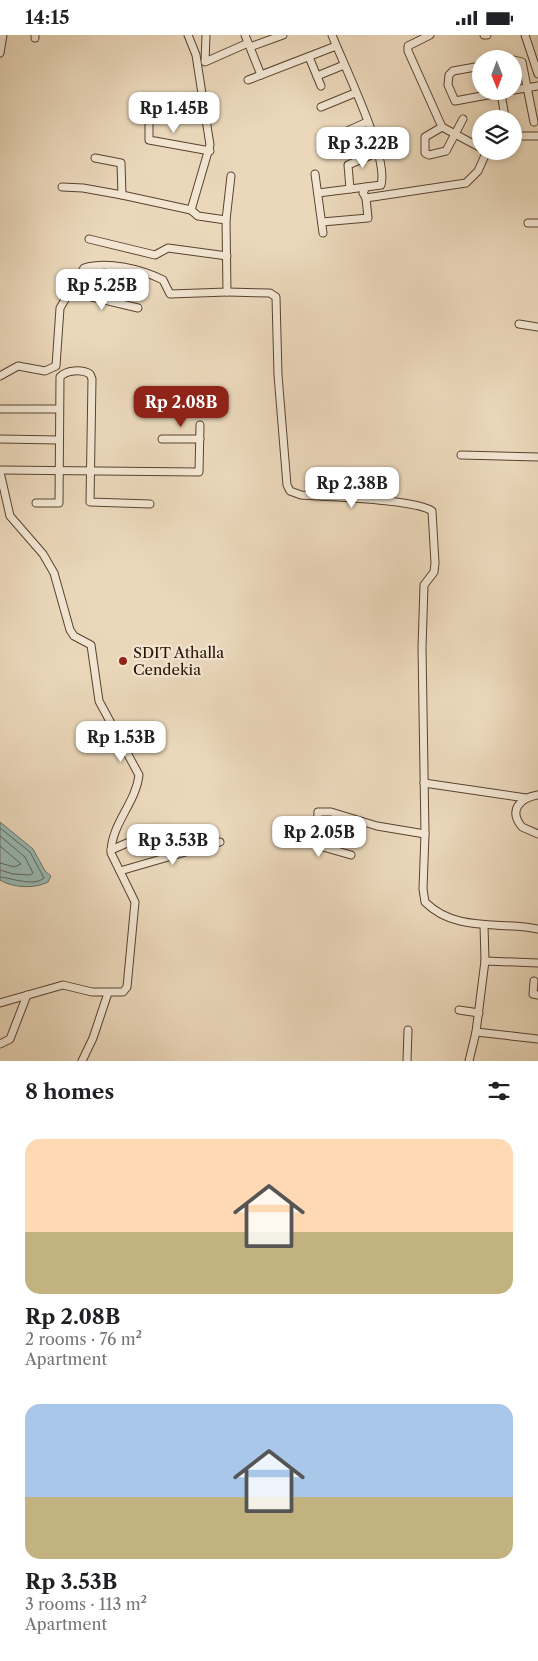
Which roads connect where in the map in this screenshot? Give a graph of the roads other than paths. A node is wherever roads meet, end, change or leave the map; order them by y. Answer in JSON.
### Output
{"nodes":[{"id":1,"x":2,"y":35,"type":"edge"},
{"id":2,"x":188,"y":35,"type":"edge"},
{"id":3,"x":206,"y":35,"type":"edge"},
{"id":4,"x":245,"y":35,"type":"edge"},
{"id":5,"x":283,"y":35,"type":"edge"},
{"id":6,"x":332,"y":35,"type":"edge"},
{"id":7,"x":430,"y":35,"type":"edge"},
{"id":8,"x":525,"y":35,"type":"edge"},
{"id":9,"x":249,"y":45,"type":"junction"},
{"id":10,"x":336,"y":46,"type":"junction"},
{"id":11,"x":0,"y":53,"type":"edge"},
{"id":12,"x":309,"y":57,"type":"junction"},
{"id":13,"x":522,"y":62,"type":"edge"},
{"id":14,"x":344,"y":65,"type":"junction"},
{"id":15,"x":472,"y":68,"type":"edge"},
{"id":16,"x":538,"y":74,"type":"edge"},
{"id":17,"x":261,"y":75,"type":"junction"},
{"id":18,"x":317,"y":76,"type":"junction"},
{"id":19,"x":248,"y":80,"type":"dead end"},
{"id":20,"x":321,"y":86,"type":"dead end"},
{"id":21,"x":538,"y":86,"type":"edge"},
{"id":22,"x":527,"y":88,"type":"junction"},
{"id":23,"x":522,"y":89,"type":"edge"},
{"id":24,"x":355,"y":93,"type":"junction"},
{"id":25,"x":472,"y":98,"type":"edge"},
{"id":26,"x":321,"y":107,"type":"dead end"},
{"id":27,"x":149,"y":108,"type":"dead end"},
{"id":28,"x":463,"y":119,"type":"dead end"},
{"id":29,"x":367,"y":122,"type":"junction"},
{"id":30,"x":534,"y":122,"type":"dead end"},
{"id":31,"x":442,"y":127,"type":"junction"},
{"id":32,"x":456,"y":135,"type":"junction"},
{"id":33,"x":522,"y":136,"type":"edge"},
{"id":34,"x":538,"y":136,"type":"edge"},
{"id":35,"x":334,"y":137,"type":"dead end"},
{"id":36,"x":472,"y":143,"type":"edge"},
{"id":37,"x":210,"y":151,"type":"junction"},
{"id":38,"x":378,"y":151,"type":"junction"},
{"id":39,"x":95,"y":158,"type":"dead end"},
{"id":40,"x":483,"y":160,"type":"edge"},
{"id":41,"x":315,"y":174,"type":"dead end"},
{"id":42,"x":231,"y":176,"type":"dead end"},
{"id":43,"x":62,"y":187,"type":"dead end"},
{"id":44,"x":366,"y":187,"type":"junction"},
{"id":45,"x":350,"y":189,"type":"junction"},
{"id":46,"x":318,"y":193,"type":"junction"},
{"id":47,"x":122,"y":195,"type":"junction"},
{"id":48,"x":366,"y":198,"type":"junction"},
{"id":49,"x":192,"y":210,"type":"junction"},
{"id":50,"x":226,"y":220,"type":"junction"},
{"id":51,"x":322,"y":222,"type":"junction"},
{"id":52,"x":528,"y":223,"type":"dead end"},
{"id":53,"x":538,"y":223,"type":"edge"},
{"id":54,"x":323,"y":233,"type":"dead end"},
{"id":55,"x":88,"y":239,"type":"dead end"},
{"id":56,"x":227,"y":256,"type":"junction"},
{"id":57,"x":71,"y":292,"type":"junction"},
{"id":58,"x":227,"y":292,"type":"junction"},
{"id":59,"x":138,"y":308,"type":"dead end"},
{"id":60,"x":519,"y":325,"type":"dead end"},
{"id":61,"x":538,"y":327,"type":"edge"},
{"id":62,"x":0,"y":376,"type":"edge"},
{"id":63,"x":0,"y":409,"type":"edge"},
{"id":64,"x":59,"y":409,"type":"junction"},
{"id":65,"x":200,"y":425,"type":"dead end"},
{"id":66,"x":0,"y":439,"type":"edge"},
{"id":67,"x":162,"y":439,"type":"dead end"},
{"id":68,"x":200,"y":439,"type":"junction"},
{"id":69,"x":59,"y":440,"type":"junction"},
{"id":70,"x":461,"y":455,"type":"dead end"},
{"id":71,"x":538,"y":457,"type":"edge"},
{"id":72,"x":0,"y":471,"type":"edge"},
{"id":73,"x":59,"y":471,"type":"junction"},
{"id":74,"x":90,"y":471,"type":"junction"},
{"id":75,"x":36,"y":503,"type":"dead end"},
{"id":76,"x":150,"y":504,"type":"dead end"},
{"id":77,"x":424,"y":783,"type":"junction"},
{"id":78,"x":538,"y":795,"type":"edge"},
{"id":79,"x":526,"y":798,"type":"junction"},
{"id":80,"x":157,"y":830,"type":"dead end"},
{"id":81,"x":425,"y":834,"type":"junction"},
{"id":82,"x":538,"y":834,"type":"edge"},
{"id":83,"x":220,"y":842,"type":"dead end"},
{"id":84,"x":111,"y":850,"type":"junction"},
{"id":85,"x":351,"y":855,"type":"dead end"},
{"id":86,"x":120,"y":871,"type":"junction"},
{"id":87,"x":484,"y":925,"type":"junction"},
{"id":88,"x":538,"y":929,"type":"edge"},
{"id":89,"x":485,"y":961,"type":"junction"},
{"id":90,"x":538,"y":963,"type":"edge"},
{"id":91,"x":534,"y":981,"type":"dead end"},
{"id":92,"x":108,"y":993,"type":"junction"},
{"id":93,"x":26,"y":995,"type":"junction"},
{"id":94,"x":538,"y":995,"type":"edge"},
{"id":95,"x":0,"y":1003,"type":"edge"},
{"id":96,"x":458,"y":1010,"type":"dead end"},
{"id":97,"x":479,"y":1013,"type":"junction"},
{"id":98,"x":408,"y":1029,"type":"dead end"},
{"id":99,"x":476,"y":1032,"type":"junction"},
{"id":100,"x":538,"y":1039,"type":"edge"},
{"id":101,"x":0,"y":1044,"type":"edge"},
{"id":102,"x":82,"y":1061,"type":"edge"},
{"id":103,"x":407,"y":1061,"type":"edge"},
{"id":104,"x":469,"y":1061,"type":"edge"}],
"edges":[{"from":1,"to":11,"type":"street"},
{"from":2,"to":37,"type":"street"},
{"from":3,"to":9,"type":"street"},
{"from":4,"to":9,"type":"street"},
{"from":5,"to":9,"type":"street"},
{"from":6,"to":10,"type":"street"},
{"from":7,"to":31,"type":"street"},
{"from":8,"to":16,"type":"street"},
{"from":9,"to":17,"type":"street"},
{"from":10,"to":12,"type":"street"},
{"from":10,"to":14,"type":"street"},
{"from":12,"to":17,"type":"street"},
{"from":12,"to":18,"type":"street"},
{"from":13,"to":22,"type":"street"},
{"from":14,"to":18,"type":"street"},
{"from":14,"to":24,"type":"street"},
{"from":15,"to":25,"type":"street"},
{"from":17,"to":19,"type":"street"},
{"from":18,"to":20,"type":"street"},
{"from":21,"to":22,"type":"street"},
{"from":22,"to":23,"type":"street"},
{"from":22,"to":30,"type":"street"},
{"from":24,"to":26,"type":"street"},
{"from":24,"to":29,"type":"street"},
{"from":27,"to":37,"type":"street"},
{"from":28,"to":32,"type":"street"},
{"from":29,"to":35,"type":"street"},
{"from":29,"to":38,"type":"street"},
{"from":31,"to":32,"type":"street"},
{"from":31,"to":32,"type":"street"},
{"from":32,"to":36,"type":"street"},
{"from":33,"to":34,"type":"street"},
{"from":37,"to":49,"type":"street"},
{"from":38,"to":44,"type":"street"},
{"from":38,"to":45,"type":"street"},
{"from":39,"to":47,"type":"street"},
{"from":40,"to":48,"type":"street"},
{"from":41,"to":46,"type":"street"},
{"from":42,"to":50,"type":"street"},
{"from":43,"to":47,"type":"street"},
{"from":44,"to":45,"type":"street"},
{"from":44,"to":48,"type":"street"},
{"from":45,"to":46,"type":"street"},
{"from":46,"to":51,"type":"street"},
{"from":47,"to":49,"type":"street"},
{"from":48,"to":51,"type":"street"},
{"from":49,"to":50,"type":"street"},
{"from":50,"to":56,"type":"street"},
{"from":51,"to":54,"type":"street"},
{"from":52,"to":53,"type":"street"},
{"from":55,"to":56,"type":"street"},
{"from":56,"to":58,"type":"street"},
{"from":57,"to":58,"type":"street"},
{"from":57,"to":59,"type":"street"},
{"from":57,"to":62,"type":"street"},
{"from":58,"to":77,"type":"street"},
{"from":60,"to":61,"type":"street"},
{"from":63,"to":64,"type":"street"},
{"from":64,"to":69,"type":"street"},
{"from":64,"to":74,"type":"street"},
{"from":65,"to":68,"type":"street"},
{"from":66,"to":69,"type":"street"},
{"from":67,"to":68,"type":"street"},
{"from":68,"to":74,"type":"street"},
{"from":69,"to":73,"type":"street"},
{"from":70,"to":71,"type":"street"},
{"from":72,"to":73,"type":"street"},
{"from":72,"to":84,"type":"street"},
{"from":73,"to":74,"type":"street"},
{"from":73,"to":75,"type":"street"},
{"from":74,"to":76,"type":"street"},
{"from":77,"to":79,"type":"street"},
{"from":77,"to":81,"type":"street"},
{"from":78,"to":79,"type":"street"},
{"from":79,"to":82,"type":"street"},
{"from":80,"to":84,"type":"street"},
{"from":81,"to":85,"type":"street"},
{"from":81,"to":87,"type":"street"},
{"from":83,"to":86,"type":"street"},
{"from":84,"to":86,"type":"street"},
{"from":86,"to":92,"type":"street"},
{"from":87,"to":88,"type":"street"},
{"from":87,"to":89,"type":"street"},
{"from":89,"to":90,"type":"street"},
{"from":89,"to":97,"type":"street"},
{"from":91,"to":94,"type":"street"},
{"from":92,"to":93,"type":"street"},
{"from":92,"to":102,"type":"street"},
{"from":93,"to":95,"type":"street"},
{"from":93,"to":101,"type":"street"},
{"from":96,"to":97,"type":"street"},
{"from":97,"to":99,"type":"street"},
{"from":98,"to":103,"type":"street"},
{"from":99,"to":100,"type":"street"},
{"from":99,"to":104,"type":"street"}]}
